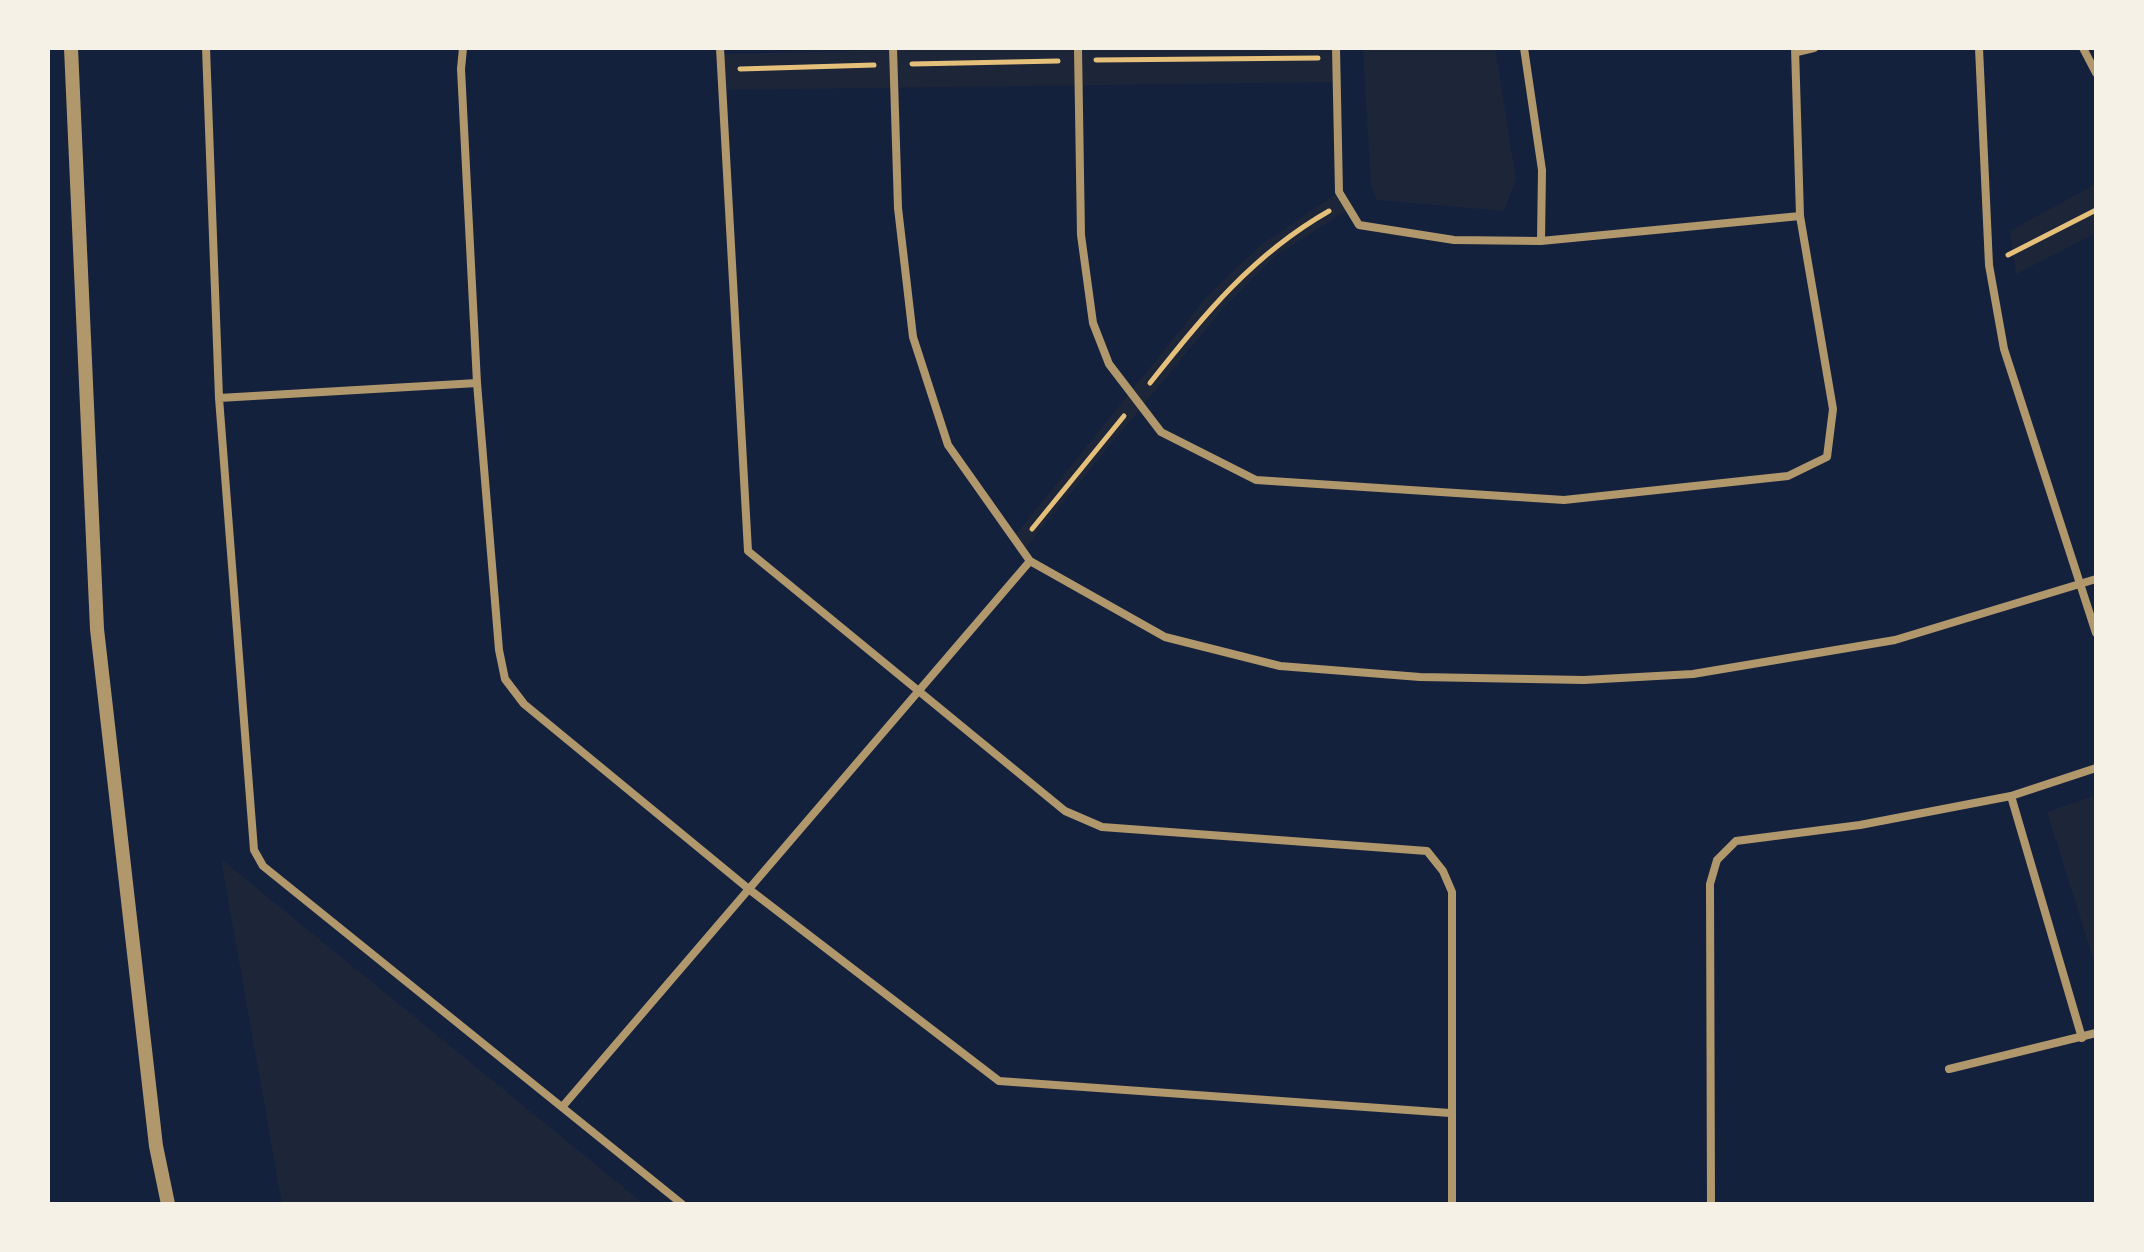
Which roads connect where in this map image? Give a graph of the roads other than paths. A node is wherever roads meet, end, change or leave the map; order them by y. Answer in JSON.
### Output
{"nodes":[{"id":1,"x":71,"y":48,"type":"edge"},
{"id":2,"x":206,"y":48,"type":"edge"},
{"id":3,"x":463,"y":48,"type":"edge"},
{"id":4,"x":720,"y":48,"type":"edge"},
{"id":5,"x":893,"y":48,"type":"edge"},
{"id":6,"x":1078,"y":48,"type":"edge"},
{"id":7,"x":1524,"y":48,"type":"edge"},
{"id":8,"x":1814,"y":48,"type":"edge"},
{"id":9,"x":1980,"y":48,"type":"edge"},
{"id":10,"x":2083,"y":48,"type":"edge"},
{"id":11,"x":1796,"y":50,"type":"edge"},
{"id":12,"x":1336,"y":53,"type":"edge"},
{"id":13,"x":2096,"y":73,"type":"edge"},
{"id":14,"x":1800,"y":216,"type":"junction"},
{"id":15,"x":1541,"y":241,"type":"junction"},
{"id":16,"x":477,"y":383,"type":"junction"},
{"id":17,"x":219,"y":398,"type":"junction"},
{"id":18,"x":1030,"y":561,"type":"junction"},
{"id":19,"x":2096,"y":579,"type":"edge"},
{"id":20,"x":2080,"y":585,"type":"junction"},
{"id":21,"x":2096,"y":633,"type":"edge"},
{"id":22,"x":922,"y":690,"type":"junction"},
{"id":23,"x":2096,"y":768,"type":"edge"},
{"id":24,"x":2011,"y":796,"type":"junction"},
{"id":25,"x":750,"y":890,"type":"junction"},
{"id":26,"x":2096,"y":1033,"type":"edge"},
{"id":27,"x":2082,"y":1038,"type":"junction"},
{"id":28,"x":1949,"y":1069,"type":"dead end"},
{"id":29,"x":563,"y":1106,"type":"junction"},
{"id":30,"x":1450,"y":1113,"type":"junction"},
{"id":31,"x":168,"y":1204,"type":"edge"},
{"id":32,"x":682,"y":1204,"type":"edge"},
{"id":33,"x":1452,"y":1204,"type":"edge"},
{"id":34,"x":1711,"y":1204,"type":"edge"}],
"edges":[{"from":1,"to":31,"type":"street"},
{"from":2,"to":17,"type":"street"},
{"from":3,"to":16,"type":"street"},
{"from":4,"to":22,"type":"street"},
{"from":5,"to":18,"type":"street"},
{"from":6,"to":14,"type":"street"},
{"from":7,"to":15,"type":"street"},
{"from":8,"to":11,"type":"street"},
{"from":9,"to":20,"type":"street"},
{"from":10,"to":13,"type":"street"},
{"from":11,"to":14,"type":"street"},
{"from":12,"to":15,"type":"street"},
{"from":14,"to":15,"type":"street"},
{"from":16,"to":17,"type":"street"},
{"from":16,"to":25,"type":"street"},
{"from":17,"to":29,"type":"street"},
{"from":18,"to":20,"type":"street"},
{"from":18,"to":22,"type":"street"},
{"from":19,"to":20,"type":"street"},
{"from":20,"to":21,"type":"street"},
{"from":22,"to":25,"type":"street"},
{"from":22,"to":30,"type":"street"},
{"from":23,"to":24,"type":"street"},
{"from":24,"to":27,"type":"street"},
{"from":24,"to":34,"type":"street"},
{"from":25,"to":29,"type":"street"},
{"from":25,"to":30,"type":"street"},
{"from":26,"to":27,"type":"street"},
{"from":27,"to":28,"type":"street"},
{"from":29,"to":32,"type":"street"},
{"from":30,"to":33,"type":"street"}]}
